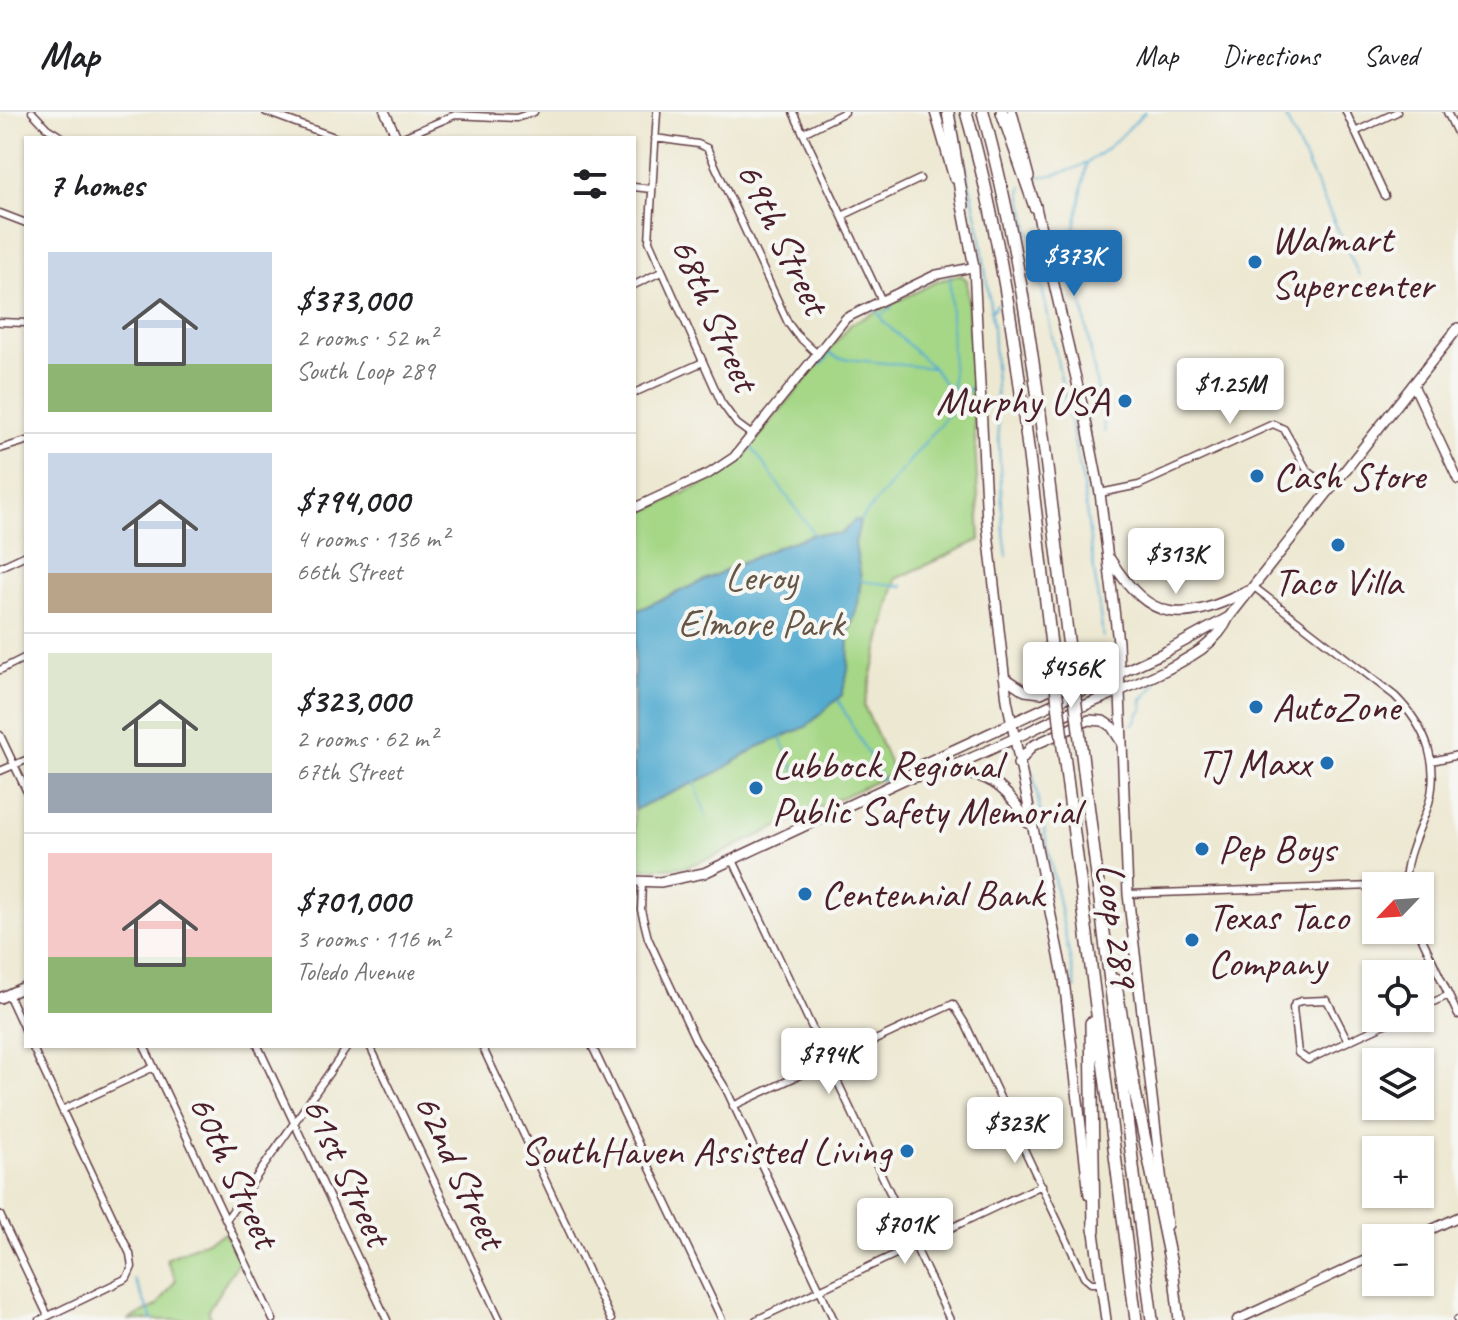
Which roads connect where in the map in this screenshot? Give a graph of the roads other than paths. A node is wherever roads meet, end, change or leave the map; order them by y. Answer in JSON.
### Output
{"nodes":[{"id":1,"x":32,"y":112,"type":"edge"},
{"id":2,"x":266,"y":112,"type":"edge"},
{"id":3,"x":385,"y":112,"type":"edge"},
{"id":4,"x":534,"y":112,"type":"edge"},
{"id":5,"x":657,"y":112,"type":"edge"},
{"id":6,"x":793,"y":112,"type":"edge"},
{"id":7,"x":845,"y":112,"type":"edge"},
{"id":8,"x":935,"y":112,"type":"edge"},
{"id":9,"x":948,"y":112,"type":"edge"},
{"id":10,"x":966,"y":112,"type":"edge"},
{"id":11,"x":983,"y":112,"type":"edge"},
{"id":12,"x":1002,"y":112,"type":"edge"},
{"id":13,"x":1012,"y":112,"type":"edge"},
{"id":14,"x":1346,"y":112,"type":"edge"},
{"id":15,"x":1397,"y":112,"type":"edge"},
{"id":16,"x":1447,"y":112,"type":"edge"},
{"id":17,"x":1355,"y":132,"type":"junction"},
{"id":18,"x":803,"y":133,"type":"junction"},
{"id":19,"x":1458,"y":135,"type":"edge"},
{"id":20,"x":60,"y":136,"type":"edge"},
{"id":21,"x":332,"y":136,"type":"edge"},
{"id":22,"x":398,"y":136,"type":"edge"},
{"id":23,"x":404,"y":136,"type":"edge"},
{"id":24,"x":655,"y":138,"type":"junction"},
{"id":25,"x":920,"y":179,"type":"dead end"},
{"id":26,"x":636,"y":187,"type":"edge"},
{"id":27,"x":651,"y":189,"type":"junction"},
{"id":28,"x":1385,"y":196,"type":"dead end"},
{"id":29,"x":963,"y":206,"type":"junction"},
{"id":30,"x":1035,"y":207,"type":"junction"},
{"id":31,"x":0,"y":213,"type":"edge"},
{"id":32,"x":842,"y":216,"type":"junction"},
{"id":33,"x":24,"y":222,"type":"edge"},
{"id":34,"x":974,"y":267,"type":"junction"},
{"id":35,"x":661,"y":272,"type":"junction"},
{"id":36,"x":636,"y":284,"type":"edge"},
{"id":37,"x":881,"y":299,"type":"junction"},
{"id":38,"x":0,"y":322,"type":"edge"},
{"id":39,"x":24,"y":323,"type":"edge"},
{"id":40,"x":1458,"y":328,"type":"edge"},
{"id":41,"x":816,"y":353,"type":"junction"},
{"id":42,"x":703,"y":362,"type":"junction"},
{"id":43,"x":1413,"y":384,"type":"junction"},
{"id":44,"x":636,"y":392,"type":"edge"},
{"id":45,"x":752,"y":435,"type":"junction"},
{"id":46,"x":24,"y":442,"type":"edge"},
{"id":47,"x":0,"y":449,"type":"edge"},
{"id":48,"x":1458,"y":480,"type":"edge"},
{"id":49,"x":1331,"y":489,"type":"junction"},
{"id":50,"x":1100,"y":493,"type":"junction"},
{"id":51,"x":636,"y":507,"type":"edge"},
{"id":52,"x":1107,"y":555,"type":"junction"},
{"id":53,"x":24,"y":556,"type":"edge"},
{"id":54,"x":0,"y":567,"type":"edge"},
{"id":55,"x":1254,"y":587,"type":"junction"},
{"id":56,"x":1229,"y":617,"type":"junction"},
{"id":57,"x":1118,"y":642,"type":"junction"},
{"id":58,"x":24,"y":658,"type":"edge"},
{"id":59,"x":0,"y":670,"type":"edge"},
{"id":60,"x":1119,"y":674,"type":"junction"},
{"id":61,"x":1004,"y":677,"type":"junction"},
{"id":62,"x":1120,"y":689,"type":"junction"},
{"id":63,"x":1011,"y":723,"type":"junction"},
{"id":64,"x":0,"y":735,"type":"edge"},
{"id":65,"x":1014,"y":738,"type":"junction"},
{"id":66,"x":1124,"y":746,"type":"junction"},
{"id":67,"x":1458,"y":755,"type":"edge"},
{"id":68,"x":24,"y":761,"type":"edge"},
{"id":69,"x":1432,"y":761,"type":"junction"},
{"id":70,"x":1018,"y":764,"type":"junction"},
{"id":71,"x":14,"y":765,"type":"junction"},
{"id":72,"x":0,"y":771,"type":"edge"},
{"id":73,"x":925,"y":776,"type":"junction"},
{"id":74,"x":905,"y":779,"type":"junction"},
{"id":75,"x":24,"y":786,"type":"edge"},
{"id":76,"x":1033,"y":831,"type":"junction"},
{"id":77,"x":733,"y":860,"type":"junction"},
{"id":78,"x":1406,"y":872,"type":"edge"},
{"id":79,"x":638,"y":881,"type":"edge"},
{"id":80,"x":1362,"y":886,"type":"edge"},
{"id":81,"x":1128,"y":894,"type":"junction"},
{"id":82,"x":1105,"y":943,"type":"junction"},
{"id":83,"x":1425,"y":944,"type":"edge"},
{"id":84,"x":1092,"y":978,"type":"junction"},
{"id":85,"x":24,"y":987,"type":"edge"},
{"id":86,"x":1449,"y":995,"type":"junction"},
{"id":87,"x":4,"y":996,"type":"edge"},
{"id":88,"x":1434,"y":1002,"type":"edge"},
{"id":89,"x":1458,"y":1015,"type":"edge"},
{"id":90,"x":24,"y":1030,"type":"edge"},
{"id":91,"x":1368,"y":1032,"type":"edge"},
{"id":92,"x":1348,"y":1041,"type":"junction"},
{"id":93,"x":33,"y":1048,"type":"edge"},
{"id":94,"x":145,"y":1048,"type":"edge"},
{"id":95,"x":259,"y":1048,"type":"edge"},
{"id":96,"x":347,"y":1048,"type":"edge"},
{"id":97,"x":371,"y":1048,"type":"edge"},
{"id":98,"x":483,"y":1048,"type":"edge"},
{"id":99,"x":593,"y":1048,"type":"edge"},
{"id":100,"x":828,"y":1060,"type":"junction"},
{"id":101,"x":154,"y":1067,"type":"junction"},
{"id":102,"x":733,"y":1106,"type":"junction"},
{"id":103,"x":62,"y":1110,"type":"junction"},
{"id":104,"x":294,"y":1124,"type":"junction"},
{"id":105,"x":1042,"y":1185,"type":"junction"},
{"id":106,"x":0,"y":1215,"type":"edge"},
{"id":107,"x":1458,"y":1217,"type":"edge"},
{"id":108,"x":226,"y":1220,"type":"junction"},
{"id":109,"x":1434,"y":1228,"type":"edge"},
{"id":110,"x":1094,"y":1230,"type":"junction"},
{"id":111,"x":915,"y":1245,"type":"junction"},
{"id":112,"x":1362,"y":1262,"type":"edge"},
{"id":113,"x":1173,"y":1274,"type":"junction"},
{"id":114,"x":1102,"y":1283,"type":"junction"},
{"id":115,"x":820,"y":1290,"type":"junction"},
{"id":116,"x":48,"y":1316,"type":"junction"},
{"id":117,"x":40,"y":1320,"type":"edge"},
{"id":118,"x":273,"y":1320,"type":"edge"},
{"id":119,"x":387,"y":1320,"type":"edge"},
{"id":120,"x":500,"y":1320,"type":"edge"},
{"id":121,"x":611,"y":1320,"type":"edge"},
{"id":122,"x":722,"y":1320,"type":"edge"},
{"id":123,"x":756,"y":1320,"type":"edge"},
{"id":124,"x":834,"y":1320,"type":"edge"},
{"id":125,"x":950,"y":1320,"type":"edge"},
{"id":126,"x":1106,"y":1320,"type":"edge"},
{"id":127,"x":1136,"y":1320,"type":"edge"},
{"id":128,"x":1152,"y":1320,"type":"edge"},
{"id":129,"x":1179,"y":1320,"type":"edge"},
{"id":130,"x":1237,"y":1320,"type":"edge"}],
"edges":[{"from":1,"to":20,"type":"street"},
{"from":2,"to":21,"type":"street"},
{"from":3,"to":22,"type":"street"},
{"from":4,"to":23,"type":"street"},
{"from":5,"to":24,"type":"street","name":"68th Street"},
{"from":6,"to":18,"type":"street"},
{"from":7,"to":18,"type":"street"},
{"from":8,"to":29,"type":"main road"},
{"from":9,"to":29,"type":"highway"},
{"from":10,"to":84,"type":"highway","name":"Loop 289","bridge":true},
{"from":11,"to":82,"type":"highway","name":"Loop 289","bridge":true},
{"from":12,"to":30,"type":"highway"},
{"from":13,"to":30,"type":"main road"},
{"from":14,"to":17,"type":"street"},
{"from":15,"to":17,"type":"street"},
{"from":16,"to":19,"type":"street"},
{"from":17,"to":28,"type":"street"},
{"from":18,"to":32,"type":"street"},
{"from":24,"to":27,"type":"street","name":"68th Street"},
{"from":24,"to":41,"type":"street","name":"69th Street"},
{"from":25,"to":32,"type":"street"},
{"from":26,"to":27,"type":"street"},
{"from":27,"to":35,"type":"street","name":"68th Street"},
{"from":29,"to":34,"type":"main road"},
{"from":30,"to":50,"type":"main road"},
{"from":31,"to":33,"type":"street"},
{"from":32,"to":37,"type":"street"},
{"from":34,"to":37,"type":"street"},
{"from":34,"to":61,"type":"main road"},
{"from":35,"to":36,"type":"street"},
{"from":35,"to":42,"type":"street","name":"68th Street"},
{"from":37,"to":41,"type":"street"},
{"from":38,"to":39,"type":"street"},
{"from":40,"to":43,"type":"main road"},
{"from":41,"to":45,"type":"street"},
{"from":42,"to":44,"type":"street"},
{"from":42,"to":45,"type":"street","name":"68th Street"},
{"from":43,"to":48,"type":"street"},
{"from":43,"to":49,"type":"main road"},
{"from":45,"to":51,"type":"street"},
{"from":46,"to":47,"type":"street"},
{"from":49,"to":50,"type":"street"},
{"from":49,"to":55,"type":"main road"},
{"from":50,"to":52,"type":"main road"},
{"from":52,"to":55,"type":"main road"},
{"from":52,"to":57,"type":"main road"},
{"from":53,"to":54,"type":"street"},
{"from":55,"to":56,"type":"main road"},
{"from":55,"to":69,"type":"street"},
{"from":56,"to":60,"type":"main road"},
{"from":56,"to":62,"type":"main road"},
{"from":57,"to":60,"type":"main road"},
{"from":57,"to":61,"type":"main road"},
{"from":58,"to":59,"type":"street"},
{"from":60,"to":62,"type":"main road"},
{"from":60,"to":63,"type":"main road"},
{"from":61,"to":63,"type":"main road"},
{"from":62,"to":65,"type":"main road"},
{"from":62,"to":66,"type":"main road"},
{"from":63,"to":65,"type":"main road"},
{"from":63,"to":74,"type":"main road"},
{"from":64,"to":71,"type":"street"},
{"from":65,"to":70,"type":"main road"},
{"from":65,"to":73,"type":"main road"},
{"from":66,"to":70,"type":"main road"},
{"from":66,"to":81,"type":"main road"},
{"from":67,"to":69,"type":"street"},
{"from":68,"to":71,"type":"street"},
{"from":69,"to":78,"type":"street"},
{"from":70,"to":76,"type":"main road"},
{"from":71,"to":72,"type":"street"},
{"from":71,"to":75,"type":"street"},
{"from":73,"to":74,"type":"main road"},
{"from":73,"to":76,"type":"main road"},
{"from":74,"to":77,"type":"main road"},
{"from":76,"to":110,"type":"main road"},
{"from":77,"to":79,"type":"main road"},
{"from":77,"to":100,"type":"street"},
{"from":79,"to":102,"type":"street"},
{"from":80,"to":81,"type":"street"},
{"from":81,"to":113,"type":"main road"},
{"from":82,"to":113,"type":"highway"},
{"from":82,"to":128,"type":"highway","name":"Loop 289"},
{"from":83,"to":86,"type":"street"},
{"from":84,"to":110,"type":"highway"},
{"from":84,"to":127,"type":"highway","name":"Loop 289"},
{"from":85,"to":87,"type":"main road"},
{"from":86,"to":88,"type":"street"},
{"from":86,"to":89,"type":"street"},
{"from":87,"to":90,"type":"street"},
{"from":91,"to":92,"type":"street"},
{"from":92,"to":92,"type":"street"},
{"from":93,"to":103,"type":"street"},
{"from":94,"to":101,"type":"street","name":"60th Street"},
{"from":95,"to":104,"type":"street","name":"61st Street"},
{"from":96,"to":104,"type":"street"},
{"from":97,"to":120,"type":"street","name":"62nd Street"},
{"from":98,"to":121,"type":"street"},
{"from":99,"to":122,"type":"street"},
{"from":100,"to":102,"type":"street"},
{"from":100,"to":105,"type":"street"},
{"from":100,"to":111,"type":"street"},
{"from":101,"to":103,"type":"street"},
{"from":101,"to":108,"type":"street","name":"60th Street"},
{"from":102,"to":115,"type":"street"},
{"from":103,"to":116,"type":"street"},
{"from":104,"to":108,"type":"street"},
{"from":104,"to":119,"type":"street","name":"61st Street"},
{"from":105,"to":111,"type":"street"},
{"from":105,"to":114,"type":"street"},
{"from":106,"to":116,"type":"street"},
{"from":107,"to":109,"type":"street"},
{"from":108,"to":118,"type":"street","name":"60th Street"},
{"from":110,"to":114,"type":"main road"},
{"from":111,"to":115,"type":"street"},
{"from":111,"to":125,"type":"street"},
{"from":112,"to":130,"type":"street"},
{"from":113,"to":129,"type":"main road"},
{"from":114,"to":126,"type":"main road"},
{"from":115,"to":123,"type":"street"},
{"from":115,"to":124,"type":"street"},
{"from":116,"to":117,"type":"street"}]}
